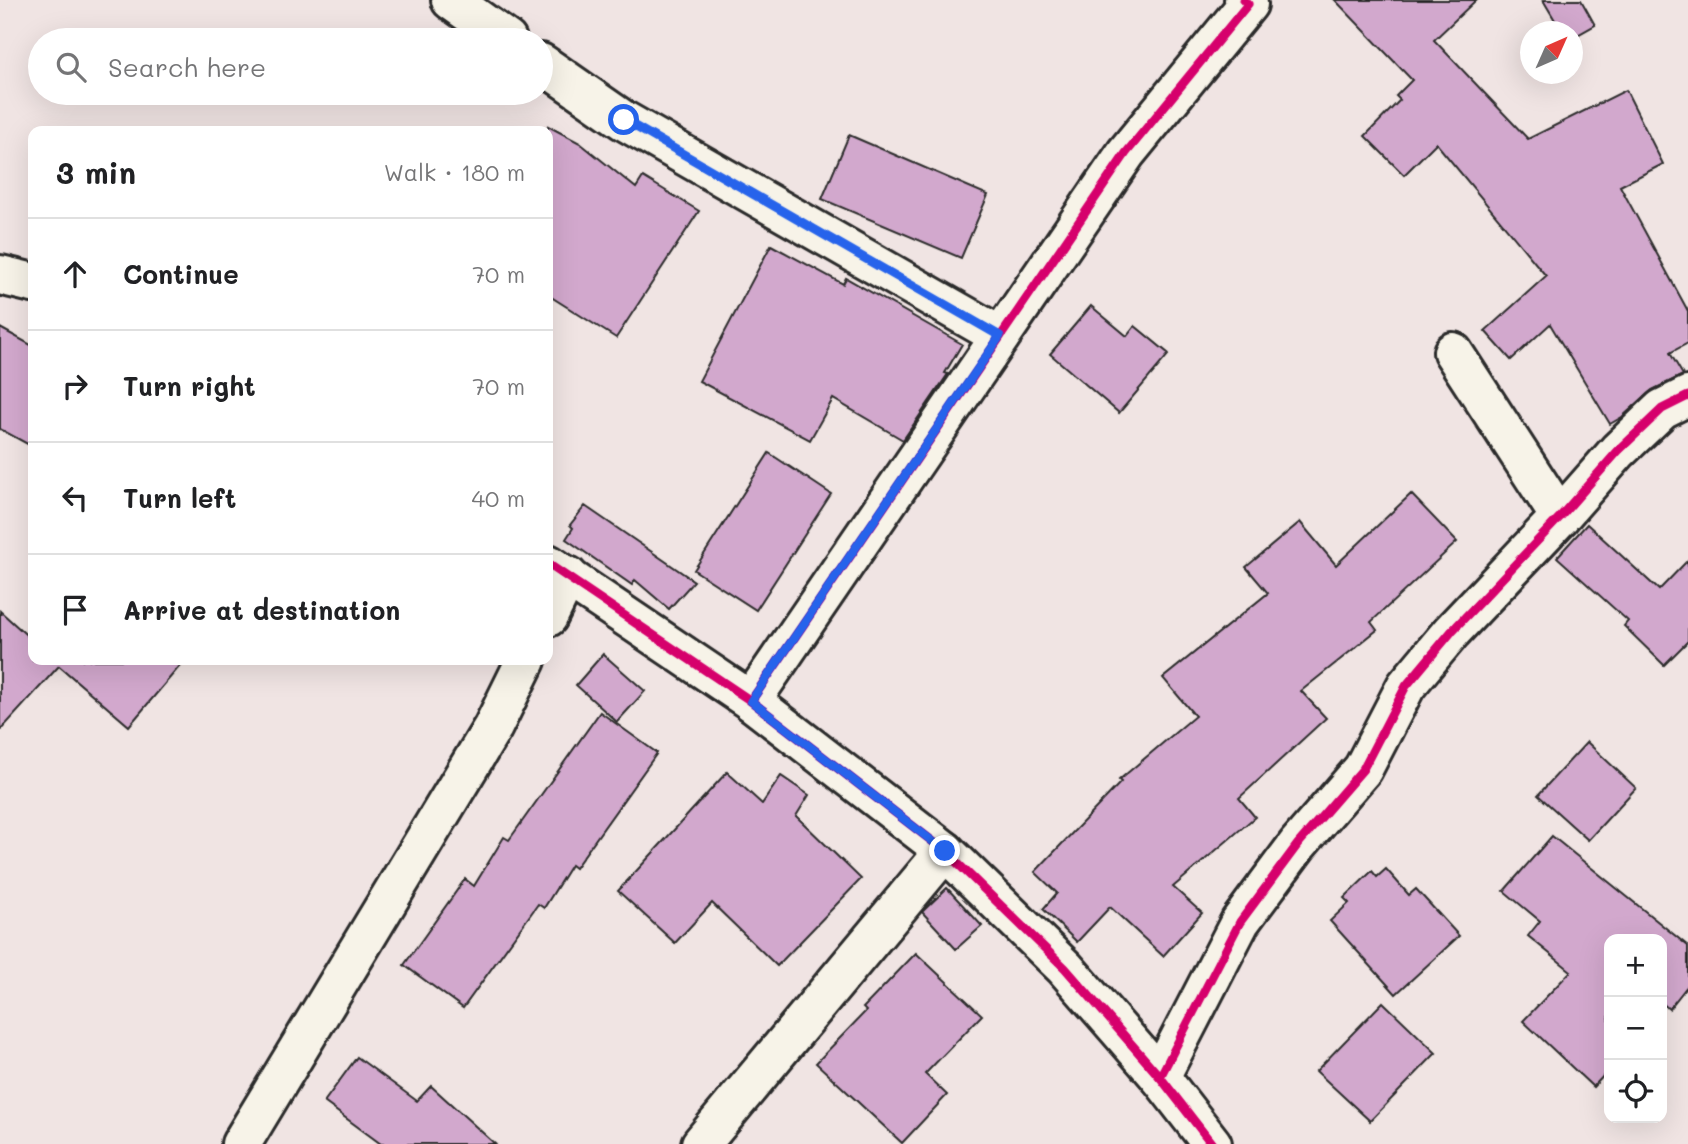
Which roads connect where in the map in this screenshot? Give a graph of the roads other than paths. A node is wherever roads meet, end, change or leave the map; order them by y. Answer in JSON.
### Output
{"nodes":[{"id":1,"x":451,"y":0,"type":"edge"},
{"id":2,"x":1244,"y":0,"type":"edge"},
{"id":3,"x":490,"y":28,"type":"edge"},
{"id":4,"x":553,"y":71,"type":"edge"},
{"id":5,"x":0,"y":275,"type":"edge"},
{"id":6,"x":28,"y":282,"type":"edge"},
{"id":7,"x":1000,"y":336,"type":"junction"},
{"id":8,"x":1453,"y":352,"type":"dead end"},
{"id":9,"x":1688,"y":396,"type":"edge"},
{"id":10,"x":1560,"y":517,"type":"junction"},
{"id":11,"x":558,"y":570,"type":"edge"},
{"id":12,"x":553,"y":594,"type":"edge"},
{"id":13,"x":524,"y":665,"type":"edge"},
{"id":14,"x":751,"y":701,"type":"junction"},
{"id":15,"x":945,"y":851,"type":"junction"},
{"id":16,"x":1160,"y":1077,"type":"junction"},
{"id":17,"x":241,"y":1144,"type":"edge"},
{"id":18,"x":701,"y":1144,"type":"edge"},
{"id":19,"x":1212,"y":1144,"type":"edge"}],
"edges":[{"from":1,"to":3,"type":"street"},
{"from":2,"to":7,"type":"street"},
{"from":4,"to":7,"type":"street"},
{"from":5,"to":6,"type":"street"},
{"from":7,"to":14,"type":"street"},
{"from":8,"to":10,"type":"street"},
{"from":9,"to":10,"type":"street"},
{"from":10,"to":16,"type":"street"},
{"from":11,"to":12,"type":"street"},
{"from":11,"to":14,"type":"street"},
{"from":13,"to":17,"type":"street"},
{"from":14,"to":15,"type":"street"},
{"from":15,"to":16,"type":"street"},
{"from":15,"to":18,"type":"street"},
{"from":16,"to":19,"type":"street"}]}
